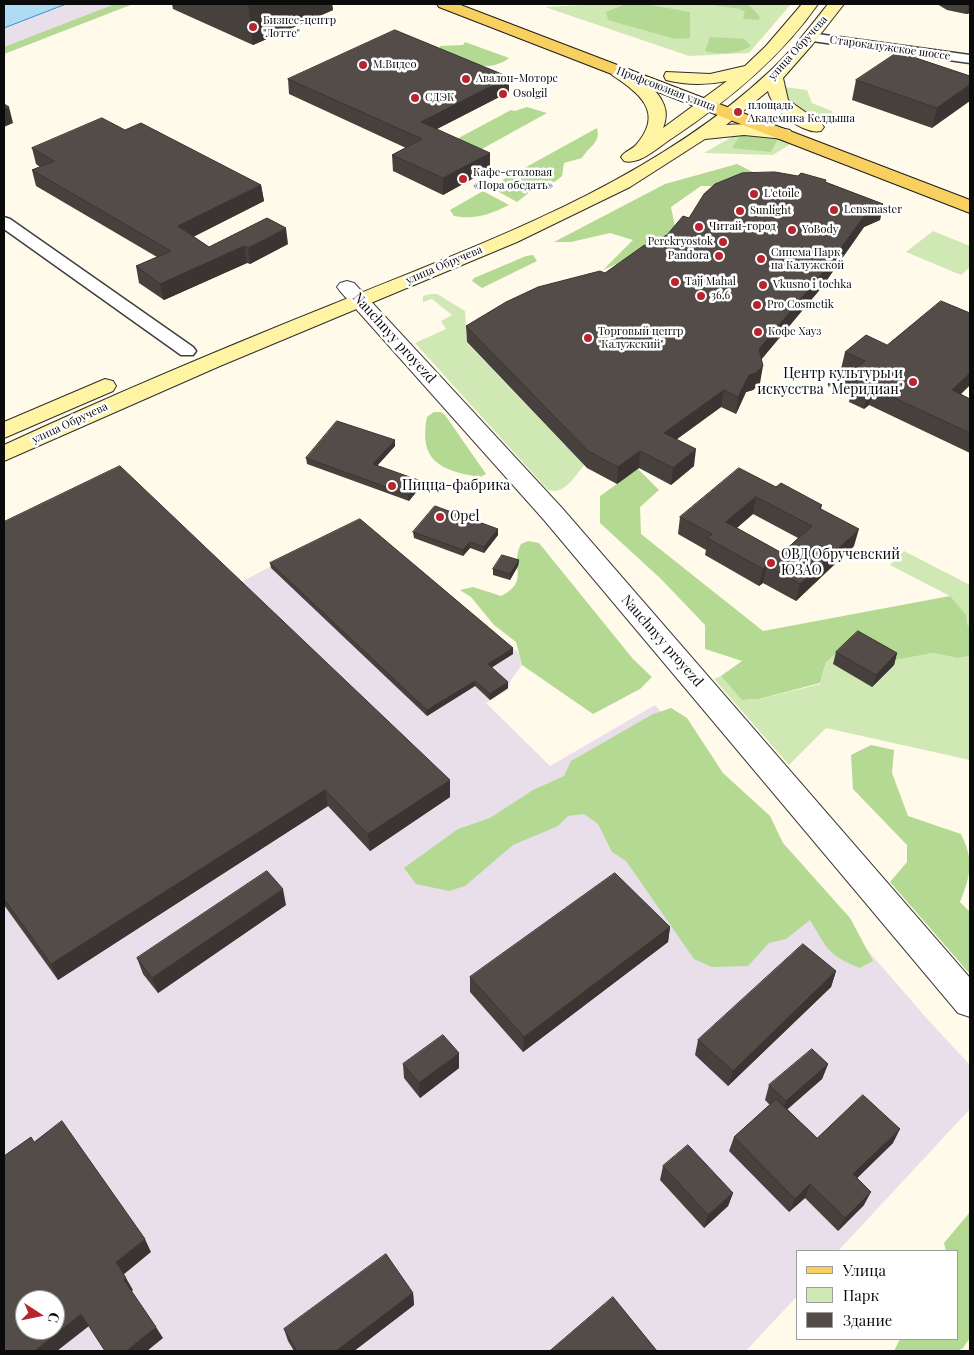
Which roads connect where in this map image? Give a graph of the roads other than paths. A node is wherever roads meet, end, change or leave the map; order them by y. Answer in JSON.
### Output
{"nodes":[{"id":1,"x":445,"y":4,"type":"edge"},
{"id":2,"x":482,"y":4,"type":"edge"},
{"id":3,"x":810,"y":4,"type":"edge"},
{"id":4,"x":836,"y":4,"type":"edge"},
{"id":5,"x":810,"y":37,"type":"junction"},
{"id":6,"x":970,"y":59,"type":"edge"},
{"id":7,"x":754,"y":68,"type":"junction"},
{"id":8,"x":618,"y":72,"type":"junction"},
{"id":9,"x":672,"y":76,"type":"junction"},
{"id":10,"x":774,"y":76,"type":"junction"},
{"id":11,"x":723,"y":94,"type":"junction"},
{"id":12,"x":745,"y":101,"type":"junction"},
{"id":13,"x":707,"y":105,"type":"junction"},
{"id":14,"x":730,"y":114,"type":"junction"},
{"id":15,"x":814,"y":126,"type":"junction"},
{"id":16,"x":832,"y":133,"type":"dead end"},
{"id":17,"x":784,"y":134,"type":"junction"},
{"id":18,"x":696,"y":137,"type":"junction"},
{"id":19,"x":640,"y":151,"type":"junction"},
{"id":20,"x":970,"y":208,"type":"edge"},
{"id":21,"x":4,"y":222,"type":"edge"},
{"id":22,"x":354,"y":293,"type":"junction"},
{"id":23,"x":187,"y":351,"type":"junction"},
{"id":24,"x":4,"y":431,"type":"edge"},
{"id":25,"x":4,"y":454,"type":"edge"},
{"id":26,"x":970,"y":1002,"type":"edge"}],
"edges":[{"from":1,"to":8,"type":"main road","name":"Профсоюзная улица"},
{"from":2,"to":9,"type":"main road","name":"Профсоюзная улица"},
{"from":3,"to":7,"type":"main road","name":"улица Обручева"},
{"from":4,"to":5,"type":"main road","name":"улица Обручева"},
{"from":5,"to":6,"type":"street","name":"Старокалужское шоссе"},
{"from":5,"to":10,"type":"main road","name":"улица Обручева"},
{"from":7,"to":9,"type":"main road"},
{"from":7,"to":11,"type":"main road","name":"улица Обручева"},
{"from":8,"to":13,"type":"main road","name":"Профсоюзная улица"},
{"from":8,"to":19,"type":"main road"},
{"from":9,"to":11,"type":"main road","name":"Профсоюзная улица"},
{"from":10,"to":12,"type":"main road","name":"улица Обручева"},
{"from":10,"to":15,"type":"main road"},
{"from":11,"to":12,"type":"main road"},
{"from":11,"to":13,"type":"main road","name":"улица Обручева"},
{"from":12,"to":14,"type":"main road","name":"улица Обручева"},
{"from":12,"to":15,"type":"main road"},
{"from":13,"to":14,"type":"main road","name":"Профсоюзная улица"},
{"from":13,"to":19,"type":"main road","name":"улица Обручева"},
{"from":14,"to":17,"type":"main road","name":"Профсоюзная улица"},
{"from":14,"to":18,"type":"main road","name":"улица Обручева"},
{"from":15,"to":16,"type":"main road"},
{"from":17,"to":18,"type":"main road"},
{"from":17,"to":20,"type":"main road","name":"Профсоюзная улица"},
{"from":18,"to":22,"type":"main road","name":"улица Обручева"},
{"from":19,"to":22,"type":"main road","name":"улица Обручева"},
{"from":21,"to":23,"type":"street"},
{"from":22,"to":23,"type":"main road","name":"улица Обручева"},
{"from":22,"to":25,"type":"main road","name":"улица Обручева"},
{"from":22,"to":26,"type":"street","name":"Nauchnyy proyezd"},
{"from":23,"to":24,"type":"main road","name":"улица Обручева"}]}
